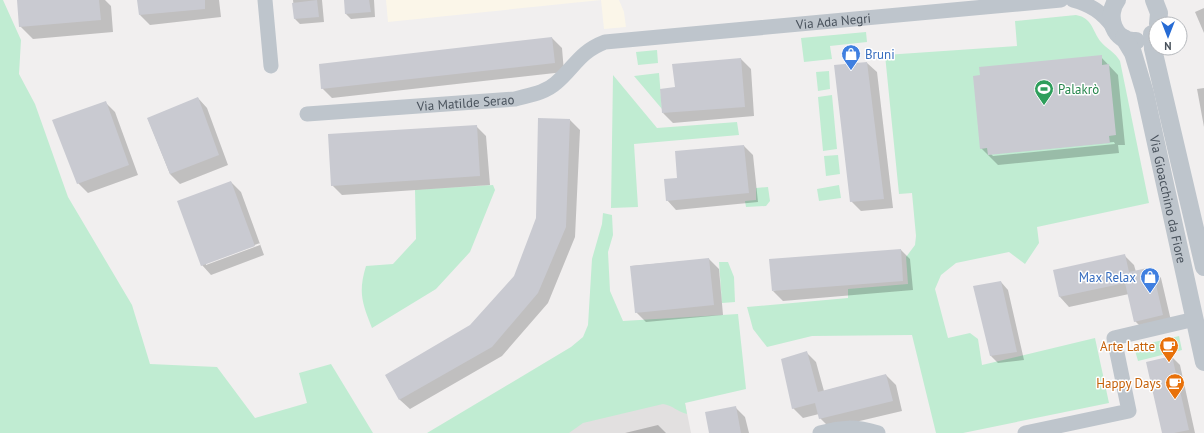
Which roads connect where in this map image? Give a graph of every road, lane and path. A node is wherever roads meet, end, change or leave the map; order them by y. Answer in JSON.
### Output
{"nodes":[{"id":1,"x":265,"y":0,"type":"edge"},
{"id":2,"x":1061,"y":0,"type":"edge"},
{"id":3,"x":1073,"y":0,"type":"edge"},
{"id":4,"x":1117,"y":0,"type":"edge"},
{"id":5,"x":1148,"y":29,"type":"edge"},
{"id":6,"x":1119,"y":33,"type":"junction"},
{"id":7,"x":606,"y":42,"type":"joint"},
{"id":8,"x":1154,"y":56,"type":"edge"},
{"id":9,"x":271,"y":66,"type":"dead end"},
{"id":10,"x":308,"y":114,"type":"dead end"},
{"id":11,"x":1204,"y":267,"type":"edge"},
{"id":12,"x":1195,"y":319,"type":"junction"},
{"id":13,"x":1204,"y":362,"type":"edge"},
{"id":14,"x":820,"y":433,"type":"edge"},
{"id":15,"x":878,"y":433,"type":"edge"},
{"id":16,"x":1025,"y":433,"type":"edge"}],
"edges":[{"from":1,"to":9,"type":"street"},
{"from":2,"to":7,"type":"street","name":"Via Ada Negri"},
{"from":3,"to":6,"type":"street"},
{"from":4,"to":6,"type":"street"},
{"from":5,"to":6,"type":"street"},
{"from":6,"to":12,"type":"street","name":"Via Gioacchino da Fiore"},
{"from":7,"to":10,"type":"street","name":"Via Matilde Serao"},
{"from":8,"to":11,"type":"street","name":"Via Gioacchino da Fiore"},
{"from":12,"to":13,"type":"street","name":"Via Gioacchino da Fiore"},
{"from":12,"to":16,"type":"street"},
{"from":14,"to":15,"type":"street"}]}
